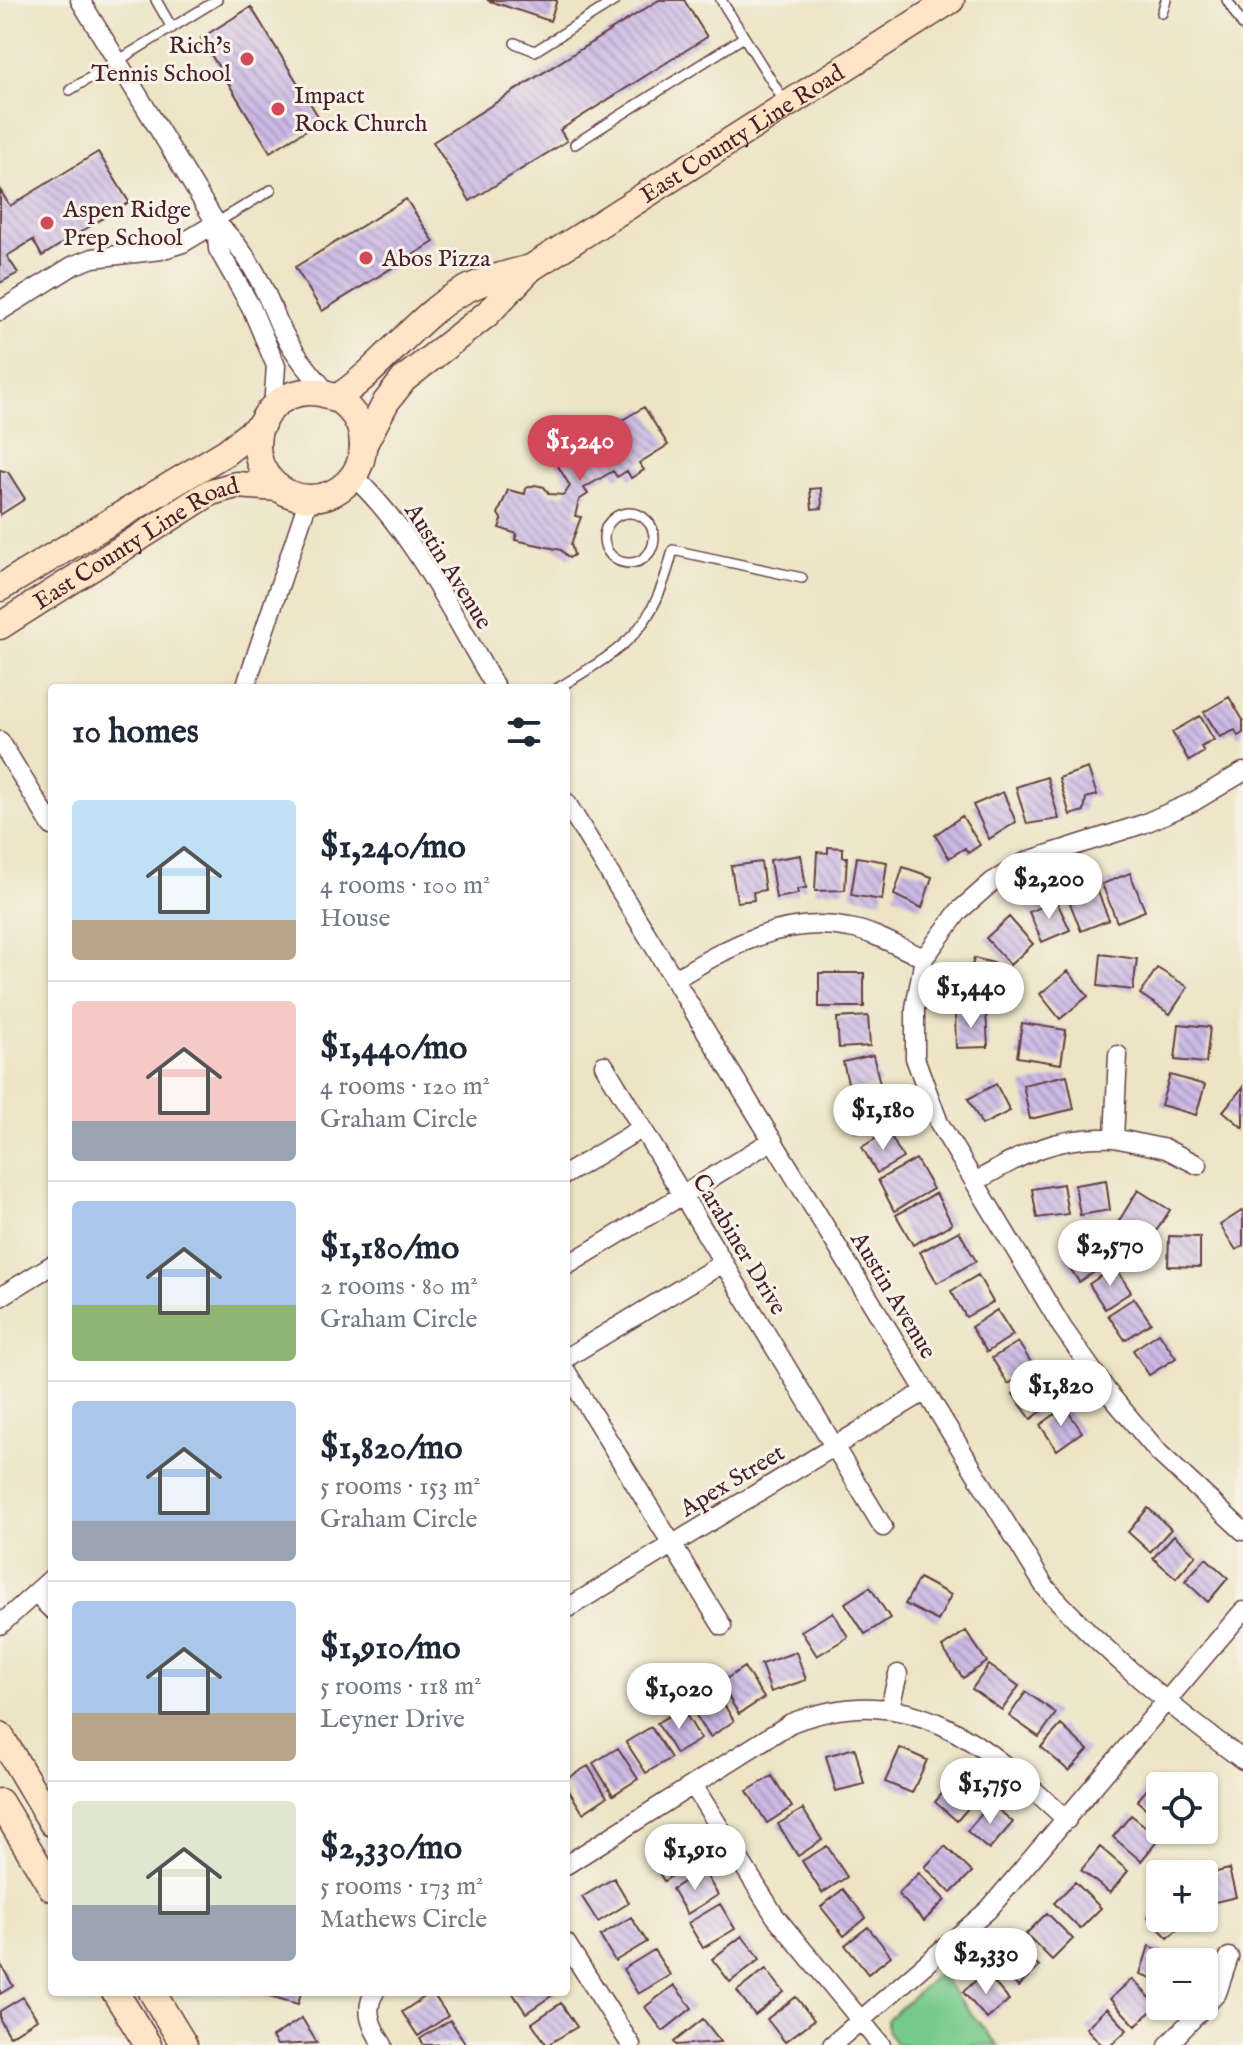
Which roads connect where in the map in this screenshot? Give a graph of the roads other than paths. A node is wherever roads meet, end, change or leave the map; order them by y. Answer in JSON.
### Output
{"nodes":[{"id":1,"x":80,"y":0,"type":"edge"},
{"id":2,"x":156,"y":0,"type":"edge"},
{"id":3,"x":217,"y":0,"type":"edge"},
{"id":4,"x":616,"y":0,"type":"edge"},
{"id":5,"x":721,"y":0,"type":"edge"},
{"id":6,"x":951,"y":0,"type":"edge"},
{"id":7,"x":1166,"y":0,"type":"edge"},
{"id":8,"x":1227,"y":0,"type":"edge"},
{"id":9,"x":1162,"y":13,"type":"dead end"},
{"id":10,"x":1243,"y":26,"type":"edge"},
{"id":11,"x":172,"y":28,"type":"junction"},
{"id":12,"x":744,"y":37,"type":"junction"},
{"id":13,"x":515,"y":43,"type":"dead end"},
{"id":14,"x":118,"y":61,"type":"junction"},
{"id":15,"x":70,"y":90,"type":"dead end"},
{"id":16,"x":786,"y":104,"type":"junction"},
{"id":17,"x":575,"y":144,"type":"dead end"},
{"id":18,"x":271,"y":190,"type":"dead end"},
{"id":19,"x":216,"y":223,"type":"junction"},
{"id":20,"x":531,"y":268,"type":"junction"},
{"id":21,"x":0,"y":311,"type":"edge"},
{"id":22,"x":332,"y":398,"type":"junction"},
{"id":23,"x":267,"y":416,"type":"junction"},
{"id":24,"x":363,"y":446,"type":"junction"},
{"id":25,"x":353,"y":476,"type":"junction"},
{"id":26,"x":279,"y":488,"type":"junction"},
{"id":27,"x":309,"y":498,"type":"junction"},
{"id":28,"x":653,"y":546,"type":"junction"},
{"id":29,"x":673,"y":550,"type":"junction"},
{"id":30,"x":802,"y":578,"type":"dead end"},
{"id":31,"x":0,"y":588,"type":"edge"},
{"id":32,"x":0,"y":626,"type":"edge"},
{"id":33,"x":246,"y":684,"type":"edge"},
{"id":34,"x":494,"y":684,"type":"edge"},
{"id":35,"x":565,"y":684,"type":"edge"},
{"id":36,"x":0,"y":741,"type":"edge"},
{"id":37,"x":1243,"y":772,"type":"edge"},
{"id":38,"x":570,"y":808,"type":"edge"},
{"id":39,"x":48,"y":819,"type":"edge"},
{"id":40,"x":924,"y":958,"type":"junction"},
{"id":41,"x":675,"y":979,"type":"junction"},
{"id":42,"x":1118,"y":1055,"type":"dead end"},
{"id":43,"x":604,"y":1065,"type":"dead end"},
{"id":44,"x":642,"y":1128,"type":"junction"},
{"id":45,"x":1114,"y":1138,"type":"junction"},
{"id":46,"x":773,"y":1140,"type":"junction"},
{"id":47,"x":1198,"y":1165,"type":"dead end"},
{"id":48,"x":570,"y":1172,"type":"edge"},
{"id":49,"x":975,"y":1182,"type":"junction"},
{"id":50,"x":682,"y":1195,"type":"junction"},
{"id":51,"x":723,"y":1263,"type":"junction"},
{"id":52,"x":570,"y":1264,"type":"edge"},
{"id":53,"x":48,"y":1267,"type":"edge"},
{"id":54,"x":0,"y":1297,"type":"edge"},
{"id":55,"x":570,"y":1356,"type":"edge"},
{"id":56,"x":570,"y":1378,"type":"edge"},
{"id":57,"x":924,"y":1392,"type":"junction"},
{"id":58,"x":834,"y":1446,"type":"junction"},
{"id":59,"x":883,"y":1527,"type":"dead end"},
{"id":60,"x":1243,"y":1531,"type":"edge"},
{"id":61,"x":672,"y":1545,"type":"junction"},
{"id":62,"x":48,"y":1582,"type":"edge"},
{"id":63,"x":35,"y":1593,"type":"junction"},
{"id":64,"x":48,"y":1606,"type":"edge"},
{"id":65,"x":570,"y":1607,"type":"edge"},
{"id":66,"x":1243,"y":1611,"type":"edge"},
{"id":67,"x":0,"y":1625,"type":"edge"},
{"id":68,"x":722,"y":1626,"type":"dead end"},
{"id":69,"x":898,"y":1674,"type":"dead end"},
{"id":70,"x":1166,"y":1703,"type":"junction"},
{"id":71,"x":890,"y":1707,"type":"junction"},
{"id":72,"x":0,"y":1735,"type":"edge"},
{"id":73,"x":1243,"y":1760,"type":"edge"},
{"id":74,"x":693,"y":1785,"type":"junction"},
{"id":75,"x":0,"y":1802,"type":"edge"},
{"id":76,"x":48,"y":1816,"type":"edge"},
{"id":77,"x":1067,"y":1820,"type":"junction"},
{"id":78,"x":570,"y":1862,"type":"edge"},
{"id":79,"x":48,"y":1881,"type":"edge"},
{"id":80,"x":570,"y":1949,"type":"edge"},
{"id":81,"x":1229,"y":1957,"type":"dead end"},
{"id":82,"x":117,"y":1996,"type":"edge"},
{"id":83,"x":154,"y":1996,"type":"edge"},
{"id":84,"x":372,"y":1996,"type":"edge"},
{"id":85,"x":861,"y":2021,"type":"junction"},
{"id":86,"x":148,"y":2045,"type":"edge"},
{"id":87,"x":184,"y":2045,"type":"edge"},
{"id":88,"x":383,"y":2045,"type":"edge"},
{"id":89,"x":631,"y":2045,"type":"edge"},
{"id":90,"x":832,"y":2045,"type":"edge"},
{"id":91,"x":881,"y":2045,"type":"edge"},
{"id":92,"x":1168,"y":2045,"type":"edge"}],
"edges":[{"from":1,"to":14,"type":"street"},
{"from":2,"to":11,"type":"lane"},
{"from":3,"to":11,"type":"lane"},
{"from":4,"to":13,"type":"lane"},
{"from":5,"to":12,"type":"lane"},
{"from":6,"to":16,"type":"main road","name":"East County Line Road"},
{"from":7,"to":9,"type":"lane"},
{"from":8,"to":10,"type":"lane"},
{"from":11,"to":14,"type":"lane"},
{"from":12,"to":16,"type":"lane"},
{"from":12,"to":17,"type":"lane"},
{"from":14,"to":15,"type":"lane"},
{"from":14,"to":19,"type":"street"},
{"from":16,"to":20,"type":"main road","name":"East County Line Road"},
{"from":18,"to":19,"type":"lane"},
{"from":19,"to":21,"type":"street"},
{"from":19,"to":22,"type":"street"},
{"from":19,"to":23,"type":"street"},
{"from":20,"to":22,"type":"main road","name":"East County Line Road"},
{"from":20,"to":24,"type":"main road","name":"East County Line Road"},
{"from":22,"to":23,"type":"main road"},
{"from":22,"to":24,"type":"main road"},
{"from":23,"to":26,"type":"main road"},
{"from":23,"to":31,"type":"main road","name":"East County Line Road"},
{"from":24,"to":25,"type":"main road"},
{"from":25,"to":27,"type":"main road"},
{"from":25,"to":34,"type":"street","name":"Austin Avenue"},
{"from":26,"to":27,"type":"main road"},
{"from":26,"to":32,"type":"main road","name":"East County Line Road"},
{"from":27,"to":33,"type":"street"},
{"from":28,"to":28,"type":"lane"},
{"from":28,"to":29,"type":"lane"},
{"from":29,"to":30,"type":"lane"},
{"from":29,"to":35,"type":"lane"},
{"from":36,"to":39,"type":"street"},
{"from":37,"to":40,"type":"street"},
{"from":38,"to":41,"type":"street","name":"Austin Avenue"},
{"from":40,"to":41,"type":"street"},
{"from":40,"to":49,"type":"street"},
{"from":41,"to":46,"type":"street","name":"Austin Avenue"},
{"from":42,"to":45,"type":"street"},
{"from":43,"to":44,"type":"street","name":"Carabiner Drive"},
{"from":44,"to":48,"type":"street"},
{"from":44,"to":50,"type":"street","name":"Carabiner Drive"},
{"from":45,"to":47,"type":"street"},
{"from":45,"to":49,"type":"street"},
{"from":46,"to":50,"type":"street"},
{"from":46,"to":57,"type":"street","name":"Austin Avenue"},
{"from":49,"to":60,"type":"street"},
{"from":50,"to":51,"type":"street","name":"Carabiner Drive"},
{"from":50,"to":52,"type":"street"},
{"from":51,"to":55,"type":"street"},
{"from":51,"to":58,"type":"street","name":"Carabiner Drive"},
{"from":53,"to":54,"type":"street"},
{"from":56,"to":61,"type":"street"},
{"from":57,"to":58,"type":"street","name":"Apex Street"},
{"from":57,"to":70,"type":"street","name":"Austin Avenue"},
{"from":58,"to":59,"type":"street","name":"Carabiner Drive"},
{"from":58,"to":61,"type":"street","name":"Apex Street"},
{"from":61,"to":65,"type":"street","name":"Apex Street"},
{"from":61,"to":68,"type":"street"},
{"from":62,"to":63,"type":"street"},
{"from":63,"to":64,"type":"street"},
{"from":63,"to":67,"type":"street"},
{"from":66,"to":70,"type":"street"},
{"from":69,"to":71,"type":"street"},
{"from":70,"to":73,"type":"street","name":"Austin Avenue"},
{"from":70,"to":77,"type":"street"},
{"from":71,"to":74,"type":"street"},
{"from":71,"to":77,"type":"street"},
{"from":72,"to":76,"type":"main road"},
{"from":74,"to":78,"type":"street"},
{"from":74,"to":85,"type":"street"},
{"from":75,"to":79,"type":"main road"},
{"from":77,"to":85,"type":"street"},
{"from":80,"to":89,"type":"street"},
{"from":81,"to":92,"type":"street"},
{"from":82,"to":86,"type":"main road"},
{"from":83,"to":87,"type":"main road"},
{"from":84,"to":88,"type":"street"},
{"from":85,"to":90,"type":"street"},
{"from":85,"to":91,"type":"street"}]}
